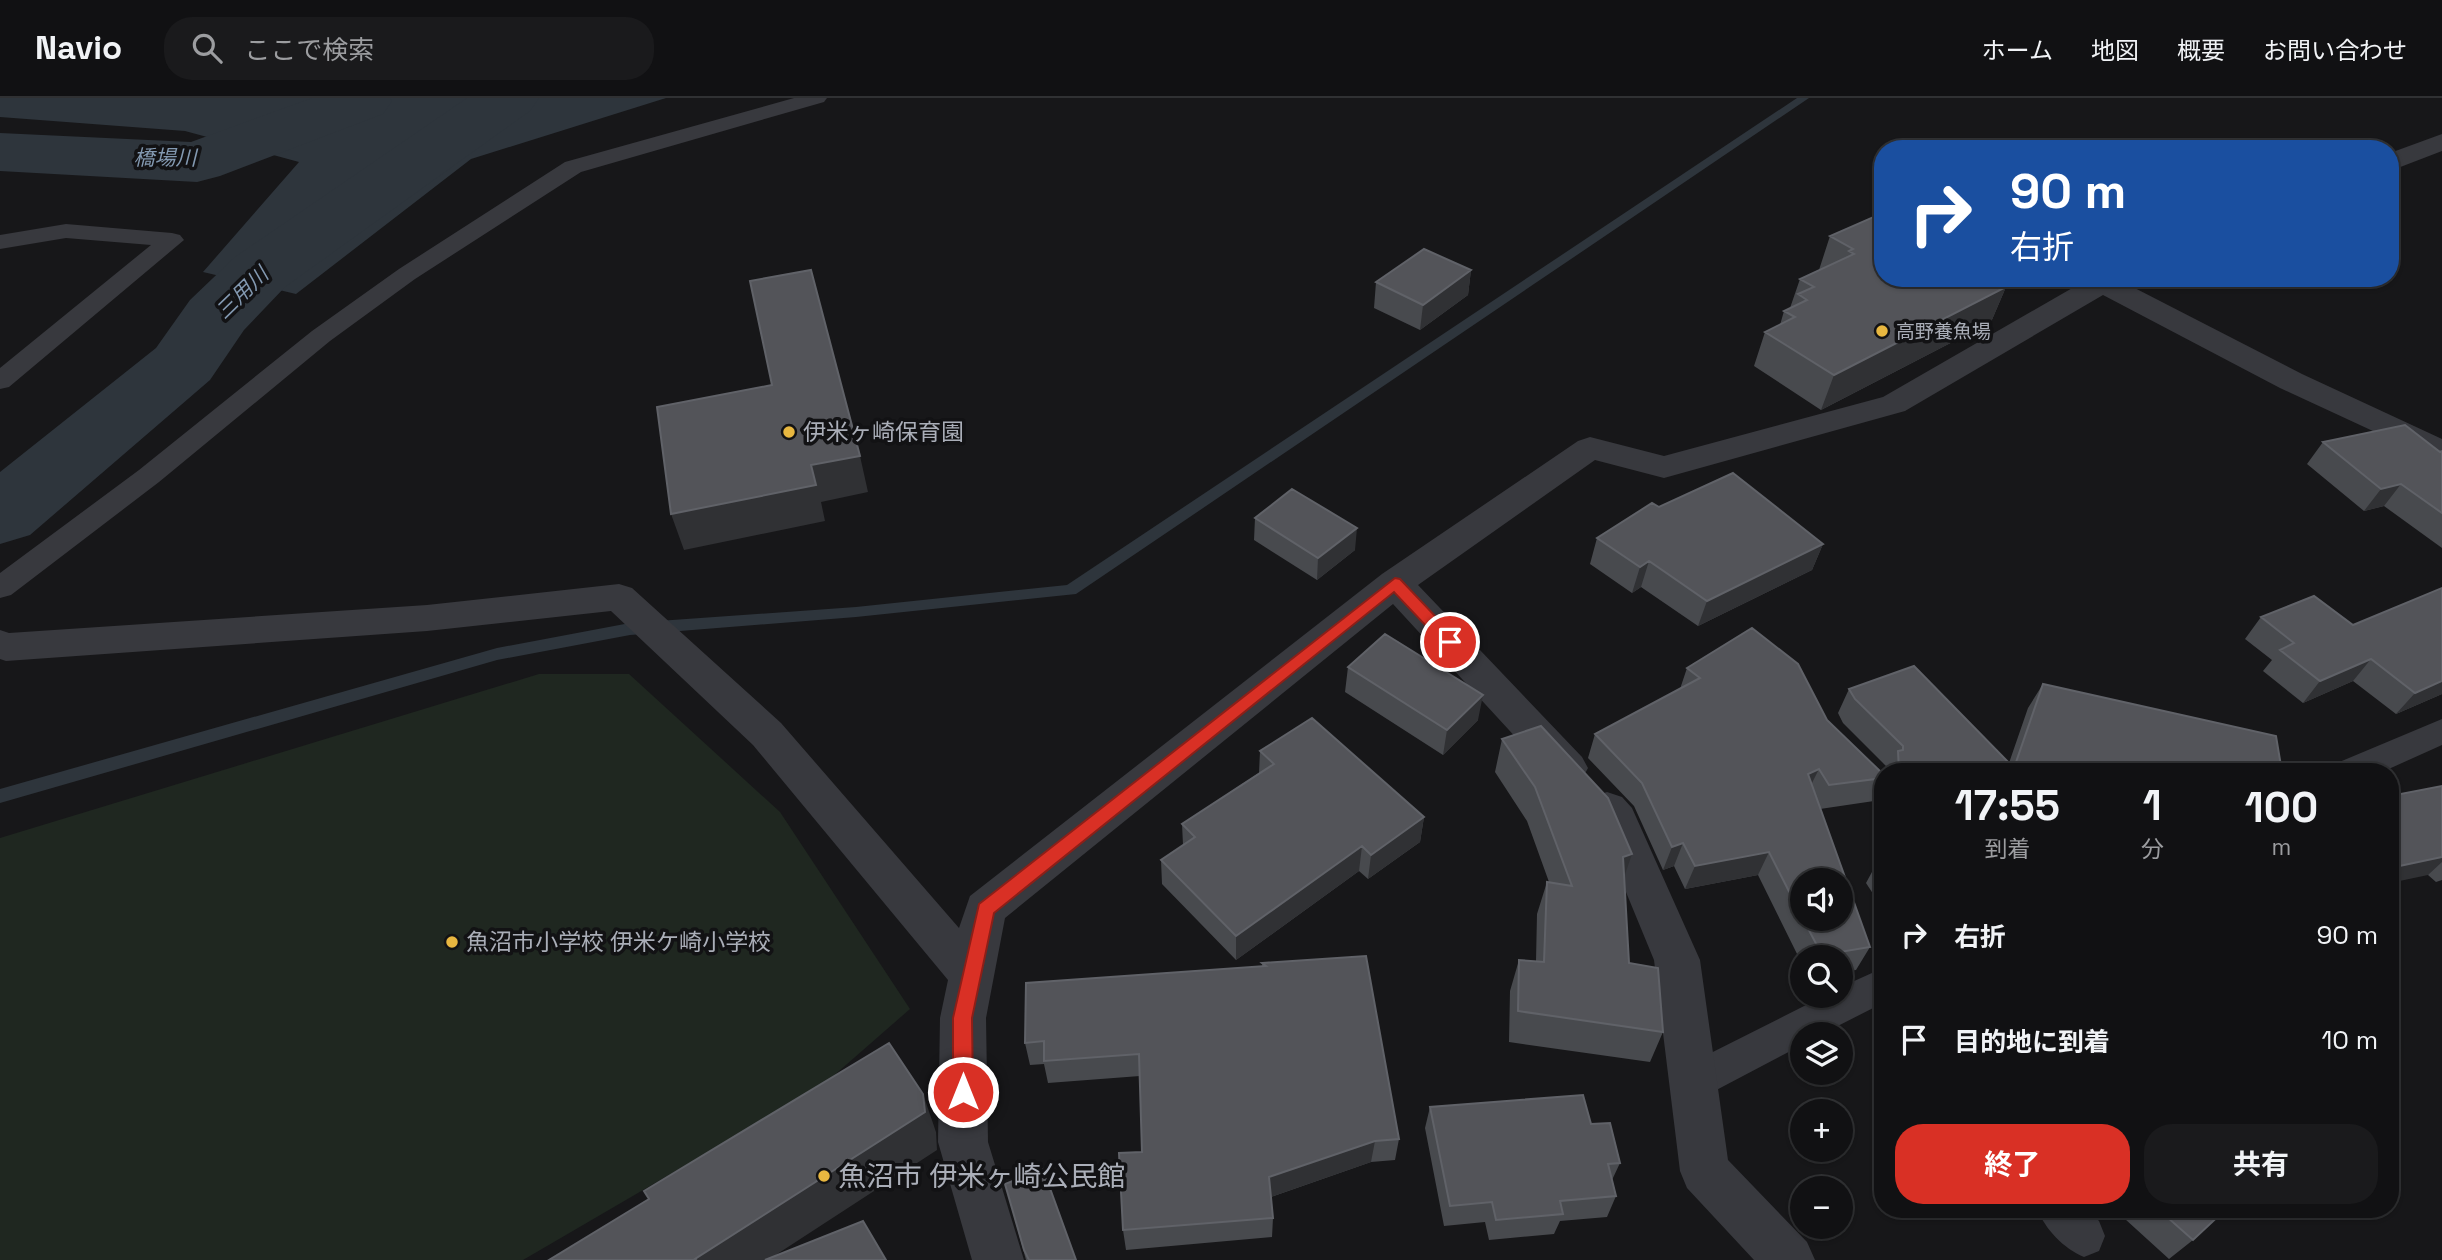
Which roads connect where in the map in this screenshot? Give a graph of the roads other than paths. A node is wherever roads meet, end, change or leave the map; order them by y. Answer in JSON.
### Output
{"nodes":[{"id":1,"x":817,"y":98,"type":"edge"},
{"id":2,"x":2442,"y":142,"type":"edge"},
{"id":3,"x":2399,"y":159,"type":"edge"},
{"id":4,"x":0,"y":242,"type":"edge"},
{"id":5,"x":2089,"y":287,"type":"edge"},
{"id":6,"x":2114,"y":287,"type":"edge"},
{"id":7,"x":0,"y":381,"type":"edge"},
{"id":8,"x":2442,"y":453,"type":"edge"},
{"id":9,"x":1395,"y":583,"type":"junction"},
{"id":10,"x":0,"y":588,"type":"edge"},
{"id":11,"x":0,"y":644,"type":"edge"},
{"id":12,"x":2442,"y":731,"type":"edge"},
{"id":13,"x":2369,"y":763,"type":"edge"},
{"id":14,"x":972,"y":975,"type":"junction"},
{"id":15,"x":1874,"y":990,"type":"edge"},
{"id":16,"x":1691,"y":1083,"type":"junction"},
{"id":17,"x":998,"y":1260,"type":"edge"},
{"id":18,"x":1789,"y":1260,"type":"edge"}],
"edges":[{"from":1,"to":10,"type":"lane"},
{"from":2,"to":3,"type":"street"},
{"from":4,"to":7,"type":"lane"},
{"from":5,"to":9,"type":"street"},
{"from":6,"to":8,"type":"street"},
{"from":9,"to":14,"type":"street"},
{"from":9,"to":16,"type":"street"},
{"from":11,"to":14,"type":"street"},
{"from":12,"to":13,"type":"lane"},
{"from":14,"to":17,"type":"street"},
{"from":15,"to":16,"type":"lane"},
{"from":16,"to":18,"type":"street"}]}
